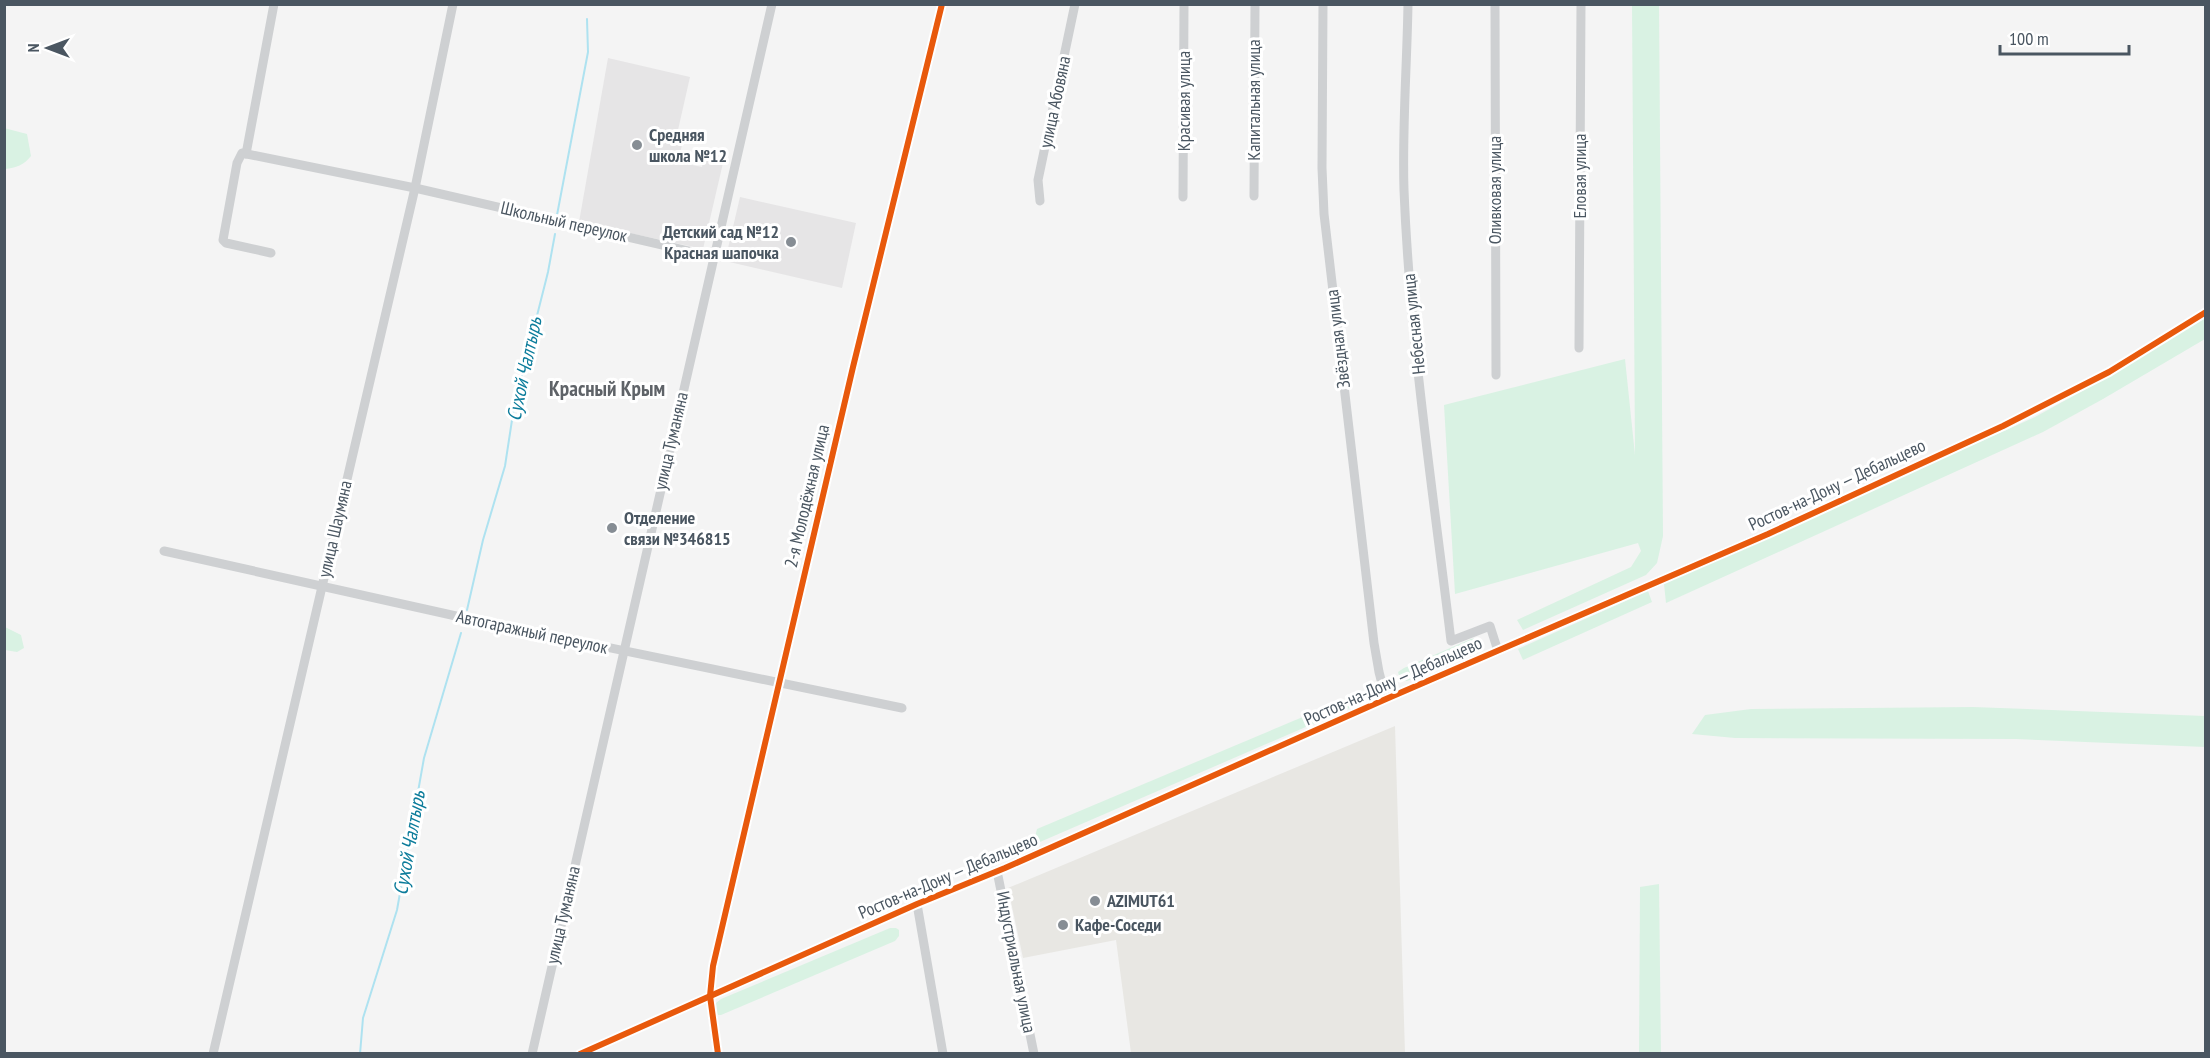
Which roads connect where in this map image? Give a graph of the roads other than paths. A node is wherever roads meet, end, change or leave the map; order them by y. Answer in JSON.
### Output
{"nodes":[{"id":1,"x":274,"y":4,"type":"edge"},
{"id":2,"x":453,"y":4,"type":"edge"},
{"id":3,"x":772,"y":4,"type":"edge"},
{"id":4,"x":942,"y":4,"type":"edge"},
{"id":5,"x":1075,"y":4,"type":"edge"},
{"id":6,"x":1184,"y":4,"type":"edge"},
{"id":7,"x":1255,"y":4,"type":"edge"},
{"id":8,"x":1323,"y":4,"type":"edge"},
{"id":9,"x":1408,"y":4,"type":"edge"},
{"id":10,"x":1495,"y":4,"type":"edge"},
{"id":11,"x":1581,"y":4,"type":"edge"},
{"id":12,"x":246,"y":154,"type":"junction"},
{"id":13,"x":415,"y":188,"type":"junction"},
{"id":14,"x":1254,"y":196,"type":"dead end"},
{"id":15,"x":1183,"y":197,"type":"dead end"},
{"id":16,"x":1040,"y":201,"type":"dead end"},
{"id":17,"x":271,"y":253,"type":"dead end"},
{"id":18,"x":714,"y":257,"type":"junction"},
{"id":19,"x":2205,"y":312,"type":"edge"},
{"id":20,"x":1579,"y":348,"type":"dead end"},
{"id":21,"x":1496,"y":375,"type":"dead end"},
{"id":22,"x":164,"y":551,"type":"dead end"},
{"id":23,"x":322,"y":586,"type":"junction"},
{"id":24,"x":1498,"y":651,"type":"junction"},
{"id":25,"x":623,"y":652,"type":"junction"},
{"id":26,"x":778,"y":684,"type":"junction"},
{"id":27,"x":1386,"y":699,"type":"junction"},
{"id":28,"x":902,"y":708,"type":"dead end"},
{"id":29,"x":997,"y":871,"type":"junction"},
{"id":30,"x":917,"y":904,"type":"junction"},
{"id":31,"x":710,"y":996,"type":"junction"},
{"id":32,"x":213,"y":1053,"type":"edge"},
{"id":33,"x":532,"y":1053,"type":"edge"},
{"id":34,"x":580,"y":1053,"type":"edge"},
{"id":35,"x":718,"y":1053,"type":"edge"},
{"id":36,"x":943,"y":1053,"type":"edge"},
{"id":37,"x":1034,"y":1053,"type":"edge"}],
"edges":[{"from":1,"to":12,"type":"street"},
{"from":2,"to":13,"type":"street","name":"улица Шаумяна"},
{"from":3,"to":18,"type":"street","name":"улица Туманяна"},
{"from":4,"to":26,"type":"street","name":"2-я Молодёжная улица"},
{"from":5,"to":16,"type":"street","name":"улица Абовяна"},
{"from":6,"to":15,"type":"street","name":"Красивая улица"},
{"from":7,"to":14,"type":"street","name":"Капитальная улица"},
{"from":8,"to":27,"type":"street","name":"Звёздная улица"},
{"from":9,"to":24,"type":"street","name":"Небесная улица"},
{"from":10,"to":21,"type":"street","name":"Оливковая улица"},
{"from":11,"to":20,"type":"street","name":"Еловая улица"},
{"from":12,"to":13,"type":"street","name":"Школьный переулок"},
{"from":12,"to":17,"type":"street"},
{"from":13,"to":18,"type":"street","name":"Школьный переулок"},
{"from":13,"to":23,"type":"street","name":"улица Шаумяна"},
{"from":18,"to":25,"type":"street","name":"улица Туманяна"},
{"from":19,"to":24,"type":"street","name":"Ростов-на-Дону — Дебальцево"},
{"from":22,"to":23,"type":"street","name":"Автогаражный переулок"},
{"from":23,"to":25,"type":"street","name":"Автогаражный переулок"},
{"from":23,"to":32,"type":"street","name":"улица Шаумяна"},
{"from":24,"to":27,"type":"street","name":"Ростов-на-Дону — Дебальцево"},
{"from":25,"to":26,"type":"street","name":"Автогаражный переулок"},
{"from":25,"to":33,"type":"street","name":"улица Туманяна"},
{"from":26,"to":28,"type":"street","name":"Автогаражный переулок"},
{"from":26,"to":31,"type":"street","name":"2-я Молодёжная улица"},
{"from":27,"to":29,"type":"street","name":"Ростов-на-Дону — Дебальцево"},
{"from":29,"to":30,"type":"street","name":"Ростов-на-Дону — Дебальцево"},
{"from":29,"to":37,"type":"street","name":"Индустриальная улица"},
{"from":30,"to":31,"type":"street","name":"Ростов-на-Дону — Дебальцево"},
{"from":30,"to":36,"type":"street"},
{"from":31,"to":34,"type":"street","name":"Ростов-на-Дону — Дебальцево"},
{"from":31,"to":35,"type":"street","name":"2-я Молодёжная улица"}]}
